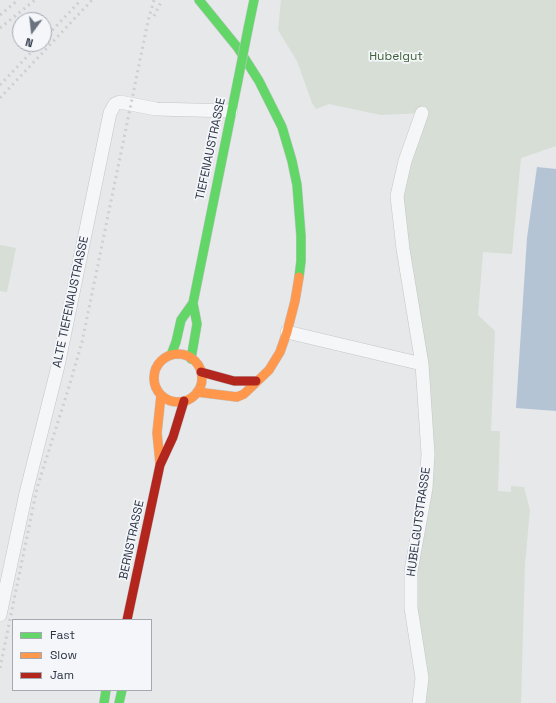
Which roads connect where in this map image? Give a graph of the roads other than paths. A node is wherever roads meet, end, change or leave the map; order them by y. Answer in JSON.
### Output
{"nodes":[{"id":1,"x":198,"y":0,"type":"edge"},
{"id":2,"x":254,"y":0,"type":"edge"},
{"id":3,"x":231,"y":111,"type":"junction"},
{"id":4,"x":422,"y":113,"type":"dead end"},
{"id":5,"x":193,"y":304,"type":"junction"},
{"id":6,"x":287,"y":332,"type":"junction"},
{"id":7,"x":171,"y":356,"type":"junction"},
{"id":8,"x":192,"y":359,"type":"junction"},
{"id":9,"x":422,"y":364,"type":"junction"},
{"id":10,"x":201,"y":372,"type":"junction"},
{"id":11,"x":256,"y":381,"type":"junction"},
{"id":12,"x":197,"y":392,"type":"junction"},
{"id":13,"x":162,"y":395,"type":"junction"},
{"id":14,"x":184,"y":401,"type":"junction"},
{"id":15,"x":160,"y":465,"type":"junction"},
{"id":16,"x":0,"y":615,"type":"edge"},
{"id":17,"x":127,"y":619,"type":"edge"},
{"id":18,"x":106,"y":691,"type":"edge"},
{"id":19,"x":122,"y":691,"type":"edge"},
{"id":20,"x":104,"y":703,"type":"edge"},
{"id":21,"x":119,"y":703,"type":"edge"},
{"id":22,"x":419,"y":703,"type":"edge"}],
"edges":[{"from":1,"to":6,"type":"main road"},
{"from":2,"to":3,"type":"main road","name":"TIEFENAUSTRASSE","bridge":true},
{"from":3,"to":5,"type":"main road","name":"TIEFENAUSTRASSE"},
{"from":3,"to":16,"type":"street","name":"ALTE TIEFENAUSTRASSE"},
{"from":4,"to":9,"type":"street","name":"HUBELGUTSTRASSE"},
{"from":5,"to":7,"type":"main road","name":"TIEFENAUSTRASSE"},
{"from":5,"to":8,"type":"main road","name":"TIEFENAUSTRASSE"},
{"from":6,"to":9,"type":"street"},
{"from":6,"to":11,"type":"main road"},
{"from":7,"to":8,"type":"main road"},
{"from":7,"to":13,"type":"main road"},
{"from":8,"to":10,"type":"main road"},
{"from":9,"to":22,"type":"street","name":"HUBELGUTSTRASSE"},
{"from":10,"to":11,"type":"main road"},
{"from":10,"to":12,"type":"main road"},
{"from":11,"to":12,"type":"main road"},
{"from":12,"to":14,"type":"main road"},
{"from":13,"to":14,"type":"main road"},
{"from":13,"to":15,"type":"main road","name":"BERNSTRASSE"},
{"from":14,"to":15,"type":"main road","name":"BERNSTRASSE"},
{"from":15,"to":17,"type":"main road","name":"BERNSTRASSE"},
{"from":18,"to":20,"type":"main road"},
{"from":19,"to":21,"type":"main road"}]}
